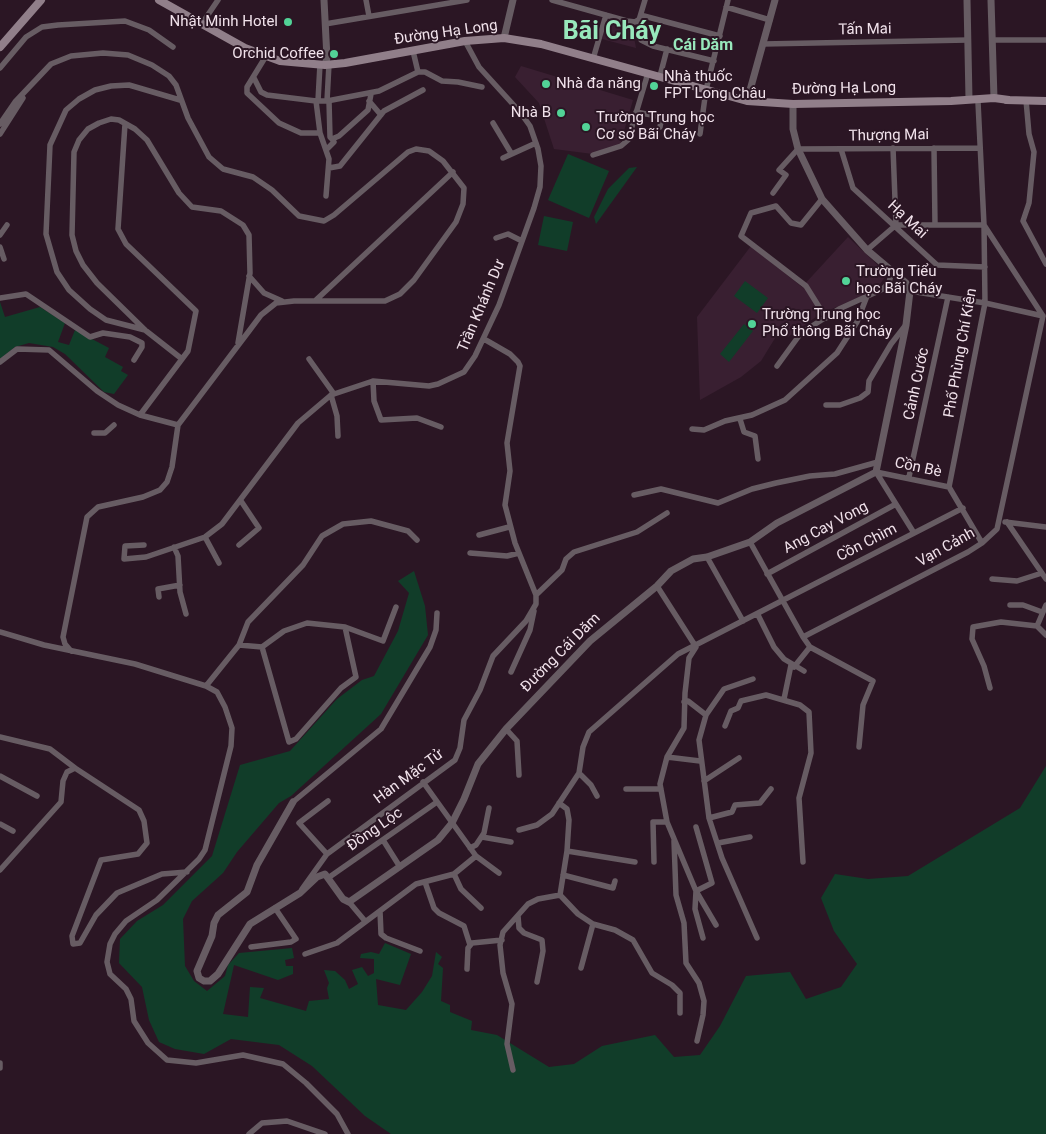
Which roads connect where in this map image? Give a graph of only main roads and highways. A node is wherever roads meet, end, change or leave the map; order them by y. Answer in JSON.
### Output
{"nodes":[{"id":1,"x":41,"y":0,"type":"edge"},
{"id":2,"x":159,"y":0,"type":"edge"},
{"id":3,"x":0,"y":47,"type":"edge"},
{"id":4,"x":1009,"y":100,"type":"junction"},
{"id":5,"x":1046,"y":100,"type":"edge"},
{"id":6,"x":954,"y":101,"type":"junction"}],
"edges":[{"from":1,"to":3,"type":"main road"},
{"from":2,"to":6,"type":"main road","name":"Đường Hạ Long"},
{"from":4,"to":5,"type":"main road","name":"Đường Hạ Long"},
{"from":4,"to":6,"type":"main road","name":"Đường Hạ Long"},
{"from":4,"to":6,"type":"main road","name":"Đường Hạ Long"}]}
